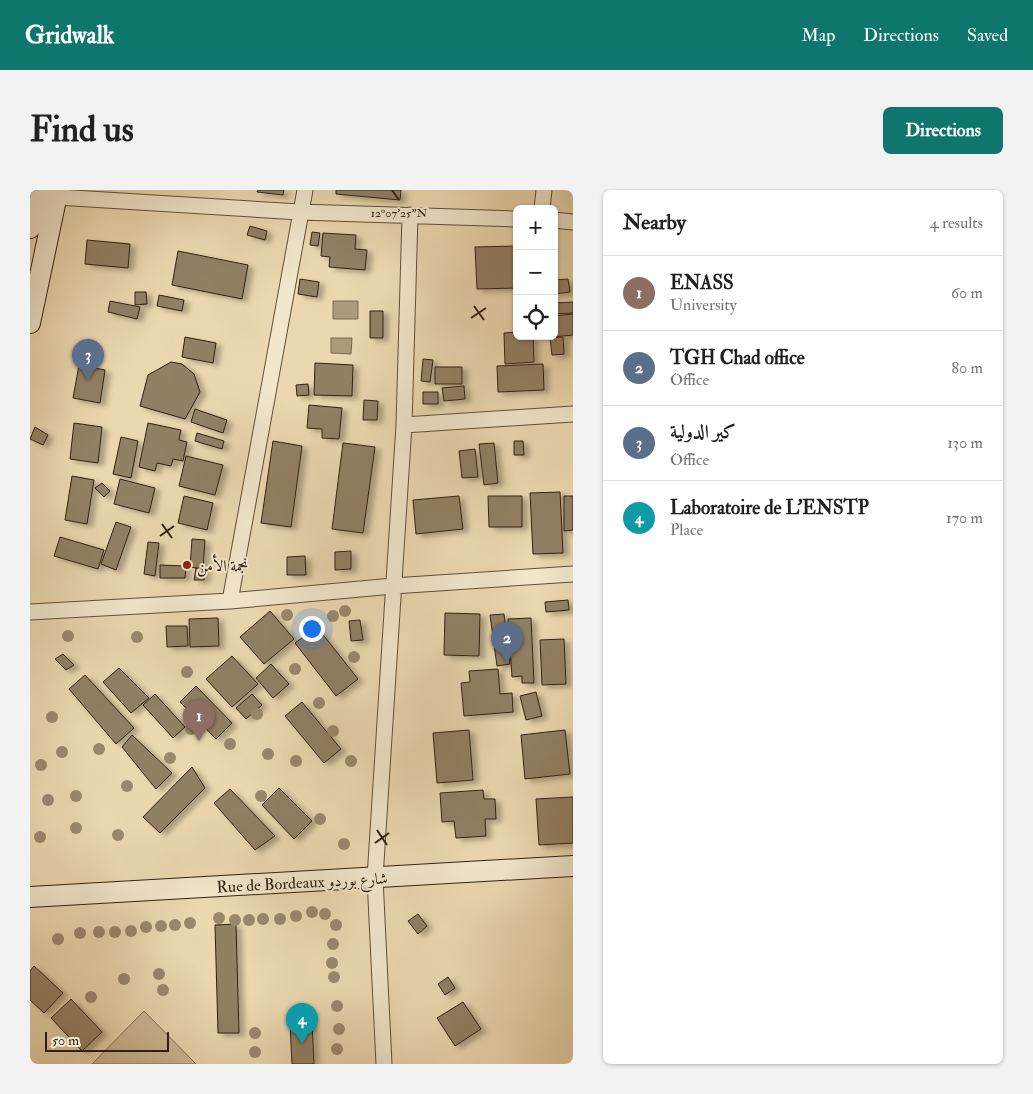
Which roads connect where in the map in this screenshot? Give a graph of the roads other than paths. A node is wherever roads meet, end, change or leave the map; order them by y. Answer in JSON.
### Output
{"nodes":[{"id":1,"x":38,"y":190,"type":"edge"},
{"id":2,"x":305,"y":190,"type":"edge"},
{"id":3,"x":544,"y":190,"type":"edge"},
{"id":4,"x":58,"y":193,"type":"edge"},
{"id":5,"x":542,"y":205,"type":"edge"},
{"id":6,"x":300,"y":212,"type":"junction"},
{"id":7,"x":410,"y":215,"type":"junction"},
{"id":8,"x":513,"y":218,"type":"edge"},
{"id":9,"x":558,"y":220,"type":"edge"},
{"id":10,"x":573,"y":222,"type":"edge"},
{"id":11,"x":30,"y":228,"type":"edge"},
{"id":12,"x":30,"y":323,"type":"edge"},
{"id":13,"x":573,"y":414,"type":"edge"},
{"id":14,"x":404,"y":425,"type":"junction"},
{"id":15,"x":573,"y":574,"type":"edge"},
{"id":16,"x":393,"y":586,"type":"junction"},
{"id":17,"x":230,"y":601,"type":"junction"},
{"id":18,"x":30,"y":612,"type":"edge"},
{"id":19,"x":573,"y":866,"type":"edge"},
{"id":20,"x":375,"y":878,"type":"junction"},
{"id":21,"x":30,"y":897,"type":"edge"},
{"id":22,"x":384,"y":1064,"type":"edge"}],
"edges":[{"from":1,"to":11,"type":"street"},
{"from":2,"to":6,"type":"street"},
{"from":3,"to":5,"type":"street"},
{"from":4,"to":6,"type":"street"},
{"from":4,"to":12,"type":"street"},
{"from":6,"to":7,"type":"street"},
{"from":6,"to":17,"type":"street"},
{"from":7,"to":8,"type":"street"},
{"from":7,"to":14,"type":"street"},
{"from":9,"to":10,"type":"street"},
{"from":13,"to":14,"type":"street"},
{"from":14,"to":16,"type":"street"},
{"from":15,"to":16,"type":"street"},
{"from":16,"to":17,"type":"street"},
{"from":16,"to":20,"type":"street"},
{"from":17,"to":18,"type":"street"},
{"from":19,"to":20,"type":"street","name":"Rue de Bordeaux شارع بوردو"},
{"from":20,"to":21,"type":"street","name":"Rue de Bordeaux شارع بوردو"},
{"from":20,"to":22,"type":"street"}]}
